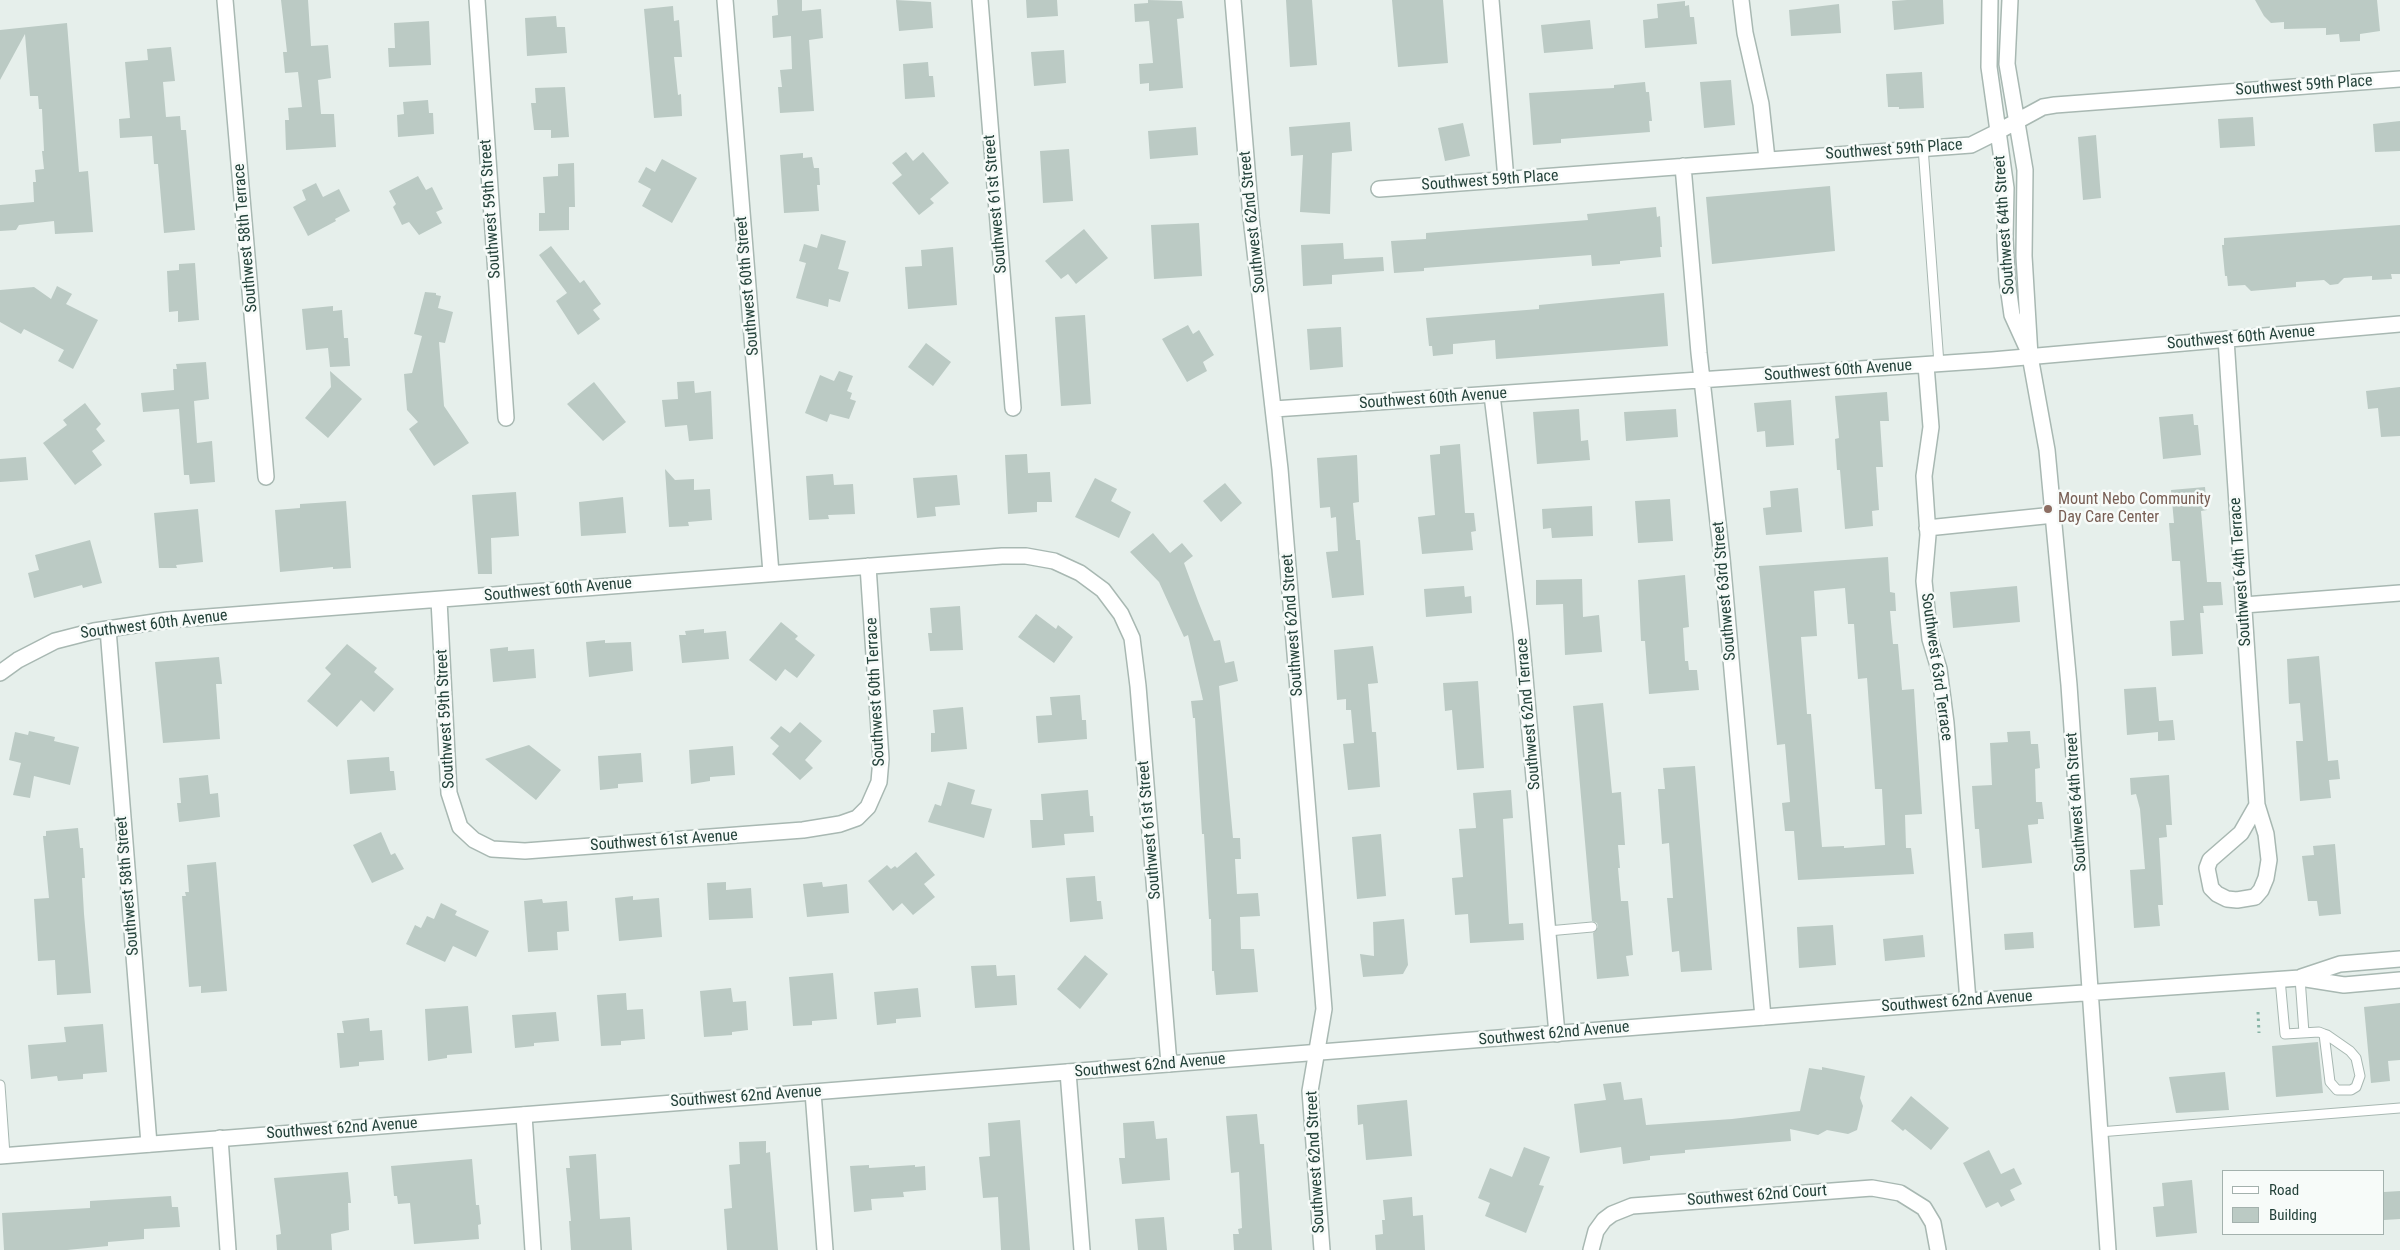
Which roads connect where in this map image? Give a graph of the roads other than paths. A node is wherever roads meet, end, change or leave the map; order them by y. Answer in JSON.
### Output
{"nodes":[{"id":1,"x":225,"y":0,"type":"edge"},
{"id":2,"x":476,"y":0,"type":"edge"},
{"id":3,"x":725,"y":0,"type":"edge"},
{"id":4,"x":980,"y":0,"type":"edge"},
{"id":5,"x":1233,"y":0,"type":"edge"},
{"id":6,"x":1491,"y":0,"type":"edge"},
{"id":7,"x":1741,"y":0,"type":"edge"},
{"id":8,"x":1990,"y":0,"type":"edge"},
{"id":9,"x":2010,"y":0,"type":"edge"},
{"id":10,"x":2400,"y":79,"type":"edge"},
{"id":11,"x":2016,"y":121,"type":"junction"},
{"id":12,"x":1997,"y":132,"type":"junction"},
{"id":13,"x":1922,"y":147,"type":"junction"},
{"id":14,"x":1766,"y":160,"type":"junction"},
{"id":15,"x":1683,"y":166,"type":"junction"},
{"id":16,"x":1506,"y":180,"type":"junction"},
{"id":17,"x":1379,"y":189,"type":"dead end"},
{"id":18,"x":2400,"y":324,"type":"edge"},
{"id":19,"x":2226,"y":340,"type":"junction"},
{"id":20,"x":2030,"y":356,"type":"junction"},
{"id":21,"x":1932,"y":364,"type":"junction"},
{"id":22,"x":1702,"y":381,"type":"junction"},
{"id":23,"x":1492,"y":395,"type":"junction"},
{"id":24,"x":1012,"y":408,"type":"dead end"},
{"id":25,"x":1274,"y":409,"type":"junction"},
{"id":26,"x":506,"y":418,"type":"dead end"},
{"id":27,"x":266,"y":476,"type":"dead end"},
{"id":28,"x":2054,"y":515,"type":"junction"},
{"id":29,"x":1927,"y":528,"type":"junction"},
{"id":30,"x":868,"y":566,"type":"junction"},
{"id":31,"x":771,"y":573,"type":"junction"},
{"id":32,"x":2400,"y":593,"type":"edge"},
{"id":33,"x":439,"y":600,"type":"junction"},
{"id":34,"x":1112,"y":601,"type":"joint"},
{"id":35,"x":2244,"y":605,"type":"junction"},
{"id":36,"x":108,"y":629,"type":"junction"},
{"id":37,"x":0,"y":673,"type":"edge"},
{"id":38,"x":2257,"y":804,"type":"junction"},
{"id":39,"x":863,"y":814,"type":"joint"},
{"id":40,"x":466,"y":835,"type":"joint"},
{"id":41,"x":1592,"y":927,"type":"dead end"},
{"id":42,"x":1548,"y":931,"type":"junction"},
{"id":43,"x":2400,"y":959,"type":"edge"},
{"id":44,"x":2300,"y":978,"type":"junction"},
{"id":45,"x":2280,"y":979,"type":"junction"},
{"id":46,"x":2400,"y":980,"type":"edge"},
{"id":47,"x":2090,"y":992,"type":"junction"},
{"id":48,"x":1968,"y":1000,"type":"junction"},
{"id":49,"x":1763,"y":1017,"type":"junction"},
{"id":50,"x":2304,"y":1033,"type":"junction"},
{"id":51,"x":1557,"y":1034,"type":"junction"},
{"id":52,"x":2324,"y":1034,"type":"junction"},
{"id":53,"x":1316,"y":1052,"type":"junction"},
{"id":54,"x":1169,"y":1064,"type":"junction"},
{"id":55,"x":1068,"y":1072,"type":"junction"},
{"id":56,"x":0,"y":1085,"type":"edge"},
{"id":57,"x":813,"y":1092,"type":"junction"},
{"id":58,"x":2400,"y":1108,"type":"edge"},
{"id":59,"x":524,"y":1114,"type":"junction"},
{"id":60,"x":2099,"y":1132,"type":"junction"},
{"id":61,"x":220,"y":1138,"type":"junction"},
{"id":62,"x":149,"y":1144,"type":"junction"},
{"id":63,"x":3,"y":1156,"type":"edge"},
{"id":64,"x":228,"y":1250,"type":"edge"},
{"id":65,"x":533,"y":1250,"type":"edge"},
{"id":66,"x":825,"y":1250,"type":"edge"},
{"id":67,"x":1082,"y":1250,"type":"edge"},
{"id":68,"x":1322,"y":1250,"type":"edge"},
{"id":69,"x":1591,"y":1250,"type":"edge"},
{"id":70,"x":1938,"y":1250,"type":"edge"},
{"id":71,"x":2108,"y":1250,"type":"edge"}],
"edges":[{"from":1,"to":27,"type":"street","name":"Southwest 58th Terrace"},
{"from":2,"to":26,"type":"street","name":"Southwest 59th Street"},
{"from":3,"to":31,"type":"street","name":"Southwest 60th Street"},
{"from":4,"to":24,"type":"street","name":"Southwest 61st Street"},
{"from":5,"to":25,"type":"street","name":"Southwest 62nd Street"},
{"from":6,"to":16,"type":"street"},
{"from":7,"to":14,"type":"street"},
{"from":8,"to":12,"type":"street","name":"Southwest 64th Street"},
{"from":9,"to":11,"type":"street","name":"Southwest 64th Street"},
{"from":10,"to":11,"type":"street","name":"Southwest 59th Place"},
{"from":11,"to":12,"type":"street","name":"Southwest 59th Place"},
{"from":11,"to":20,"type":"street","name":"Southwest 64th Street"},
{"from":12,"to":13,"type":"street","name":"Southwest 59th Place"},
{"from":12,"to":20,"type":"street","name":"Southwest 64th Street"},
{"from":13,"to":14,"type":"street","name":"Southwest 59th Place"},
{"from":13,"to":21,"type":"lane"},
{"from":14,"to":15,"type":"street","name":"Southwest 59th Place"},
{"from":15,"to":16,"type":"street","name":"Southwest 59th Place"},
{"from":15,"to":22,"type":"street","name":"Southwest 63rd Street"},
{"from":16,"to":17,"type":"street","name":"Southwest 59th Place"},
{"from":18,"to":19,"type":"street","name":"Southwest 60th Avenue"},
{"from":19,"to":20,"type":"street","name":"Southwest 60th Avenue"},
{"from":19,"to":35,"type":"street","name":"Southwest 64th Terrace"},
{"from":20,"to":21,"type":"street","name":"Southwest 60th Avenue"},
{"from":20,"to":28,"type":"street","name":"Southwest 64th Street"},
{"from":21,"to":22,"type":"street","name":"Southwest 60th Avenue"},
{"from":21,"to":29,"type":"street","name":"Southwest 63rd Terrace"},
{"from":22,"to":23,"type":"street","name":"Southwest 60th Avenue"},
{"from":22,"to":49,"type":"street","name":"Southwest 63rd Street"},
{"from":23,"to":25,"type":"street","name":"Southwest 60th Avenue"},
{"from":23,"to":42,"type":"street","name":"Southwest 62nd Terrace"},
{"from":25,"to":53,"type":"street","name":"Southwest 62nd Street"},
{"from":28,"to":29,"type":"street"},
{"from":28,"to":47,"type":"street","name":"Southwest 64th Street"},
{"from":29,"to":48,"type":"street","name":"Southwest 63rd Terrace"},
{"from":30,"to":31,"type":"street","name":"Southwest 60th Avenue"},
{"from":30,"to":34,"type":"street","name":"Southwest 60th Avenue"},
{"from":30,"to":39,"type":"street","name":"Southwest 60th Terrace"},
{"from":31,"to":33,"type":"street","name":"Southwest 60th Avenue"},
{"from":32,"to":35,"type":"street"},
{"from":33,"to":36,"type":"street","name":"Southwest 60th Avenue"},
{"from":33,"to":40,"type":"street","name":"Southwest 59th Street"},
{"from":34,"to":54,"type":"street","name":"Southwest 61st Street"},
{"from":35,"to":38,"type":"street","name":"Southwest 64th Terrace"},
{"from":36,"to":37,"type":"street","name":"Southwest 60th Avenue"},
{"from":36,"to":62,"type":"street","name":"Southwest 58th Street"},
{"from":38,"to":38,"type":"street","name":"Southwest 64th Terrace"},
{"from":39,"to":40,"type":"street","name":"Southwest 61st Avenue"},
{"from":41,"to":42,"type":"lane"},
{"from":42,"to":51,"type":"street","name":"Southwest 62nd Terrace"},
{"from":43,"to":44,"type":"street","name":"Southwest 62nd Avenue"},
{"from":44,"to":45,"type":"street","name":"Southwest 62nd Avenue"},
{"from":44,"to":46,"type":"street","name":"Southwest 62nd Avenue"},
{"from":44,"to":50,"type":"lane"},
{"from":45,"to":47,"type":"street","name":"Southwest 62nd Avenue"},
{"from":45,"to":50,"type":"lane"},
{"from":47,"to":48,"type":"street","name":"Southwest 62nd Avenue"},
{"from":47,"to":60,"type":"street","name":"Southwest 64th Street"},
{"from":48,"to":49,"type":"street","name":"Southwest 62nd Avenue"},
{"from":49,"to":51,"type":"street","name":"Southwest 62nd Avenue"},
{"from":50,"to":52,"type":"lane"},
{"from":51,"to":53,"type":"street","name":"Southwest 62nd Avenue"},
{"from":52,"to":52,"type":"lane"},
{"from":53,"to":54,"type":"street","name":"Southwest 62nd Avenue"},
{"from":53,"to":68,"type":"street","name":"Southwest 62nd Street"},
{"from":54,"to":55,"type":"street","name":"Southwest 62nd Avenue"},
{"from":55,"to":57,"type":"street","name":"Southwest 62nd Avenue"},
{"from":55,"to":67,"type":"street"},
{"from":56,"to":63,"type":"lane"},
{"from":57,"to":59,"type":"street","name":"Southwest 62nd Avenue"},
{"from":57,"to":66,"type":"street"},
{"from":58,"to":60,"type":"lane"},
{"from":59,"to":61,"type":"street","name":"Southwest 62nd Avenue"},
{"from":59,"to":65,"type":"street"},
{"from":60,"to":71,"type":"street","name":"Southwest 64th Street"},
{"from":61,"to":62,"type":"street","name":"Southwest 62nd Avenue"},
{"from":61,"to":64,"type":"street"},
{"from":62,"to":63,"type":"street","name":"Southwest 62nd Avenue"},
{"from":69,"to":70,"type":"street","name":"Southwest 62nd Court"}]}
